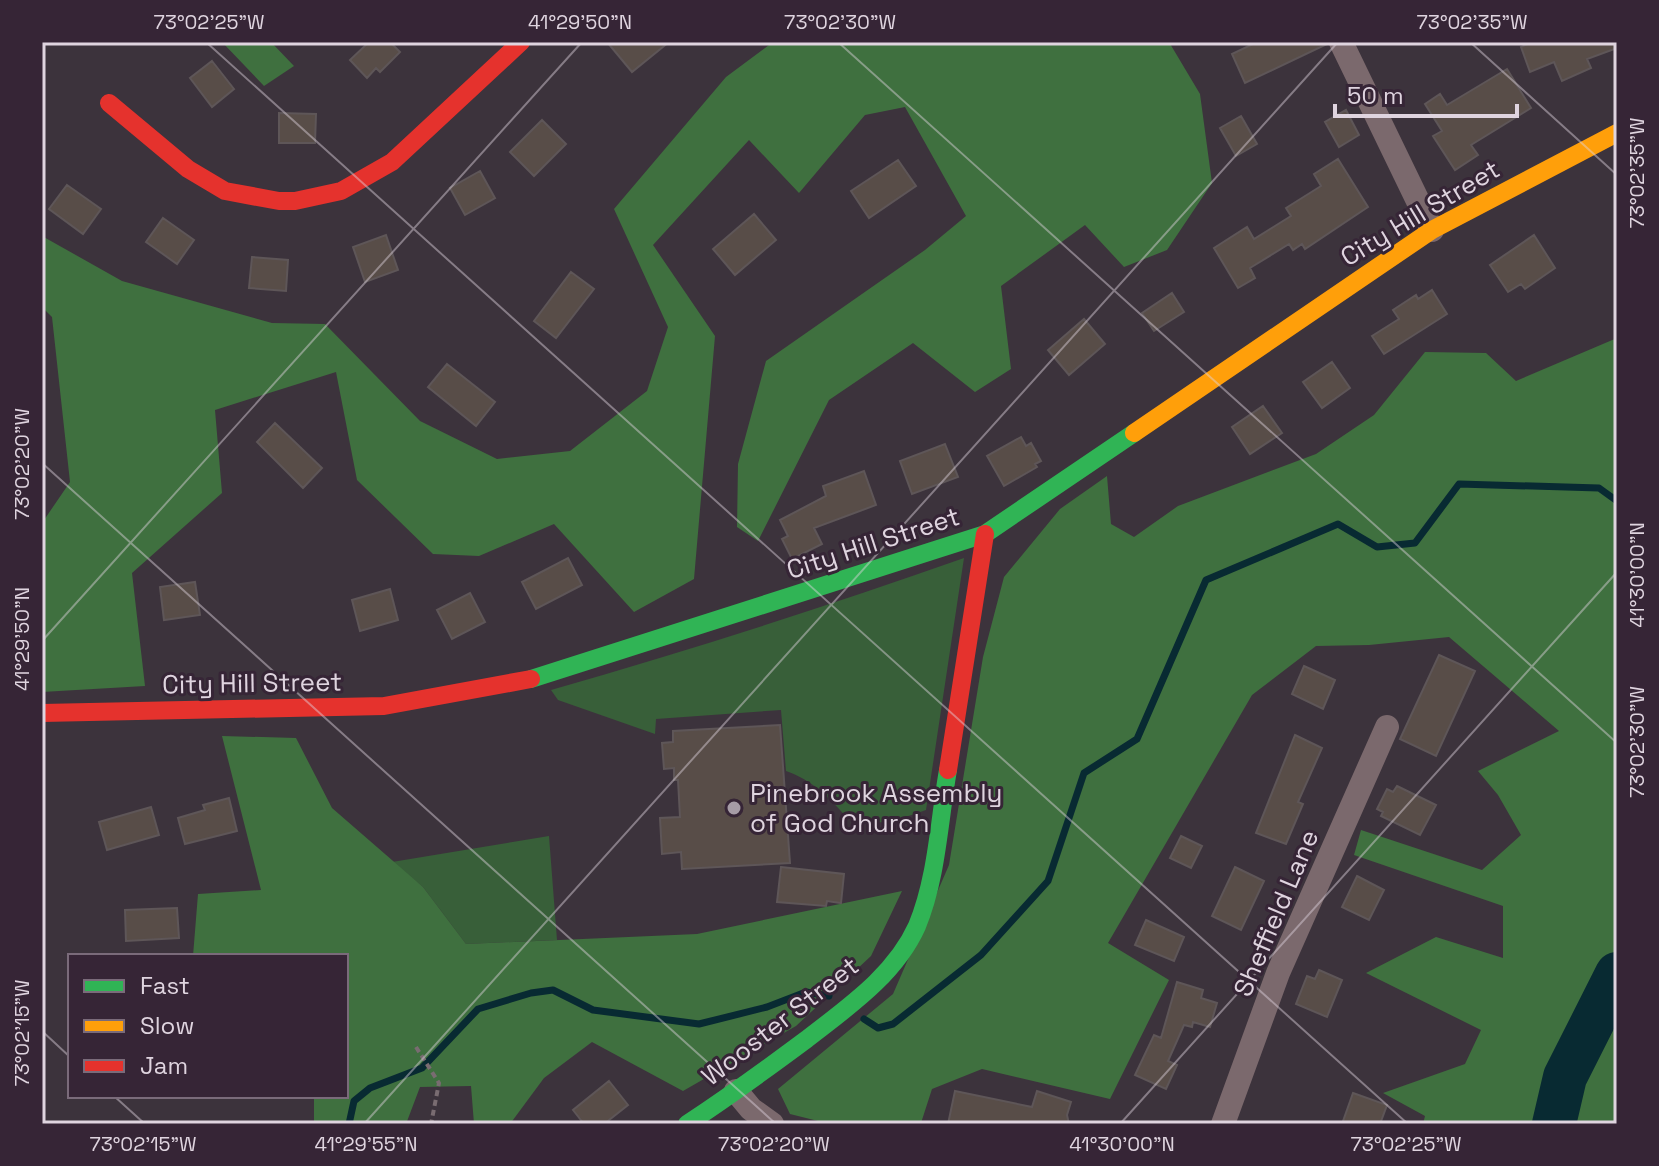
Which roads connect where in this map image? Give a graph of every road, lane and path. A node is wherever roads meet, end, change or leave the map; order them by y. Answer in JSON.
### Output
{"nodes":[{"id":1,"x":521,"y":42,"type":"edge"},
{"id":2,"x":1341,"y":42,"type":"edge"},
{"id":3,"x":109,"y":103,"type":"dead end"},
{"id":4,"x":1617,"y":133,"type":"edge"},
{"id":5,"x":1432,"y":230,"type":"junction"},
{"id":6,"x":985,"y":534,"type":"junction"},
{"id":7,"x":42,"y":713,"type":"edge"},
{"id":8,"x":1387,"y":727,"type":"dead end"},
{"id":9,"x":417,"y":1048,"type":"dead end"},
{"id":10,"x":736,"y":1091,"type":"junction"},
{"id":11,"x":431,"y":1124,"type":"edge"},
{"id":12,"x":687,"y":1124,"type":"edge"},
{"id":13,"x":772,"y":1124,"type":"edge"},
{"id":14,"x":1223,"y":1124,"type":"edge"}],
"edges":[{"from":1,"to":3,"type":"street"},
{"from":2,"to":5,"type":"street"},
{"from":4,"to":5,"type":"street","name":"City Hill Street"},
{"from":5,"to":6,"type":"street","name":"City Hill Street"},
{"from":6,"to":7,"type":"street","name":"City Hill Street"},
{"from":6,"to":10,"type":"street","name":"Wooster Street"},
{"from":8,"to":14,"type":"street","name":"Sheffield Lane"},
{"from":9,"to":11,"type":"path"},
{"from":10,"to":12,"type":"street","name":"Wooster Street"},
{"from":10,"to":13,"type":"street"}]}
